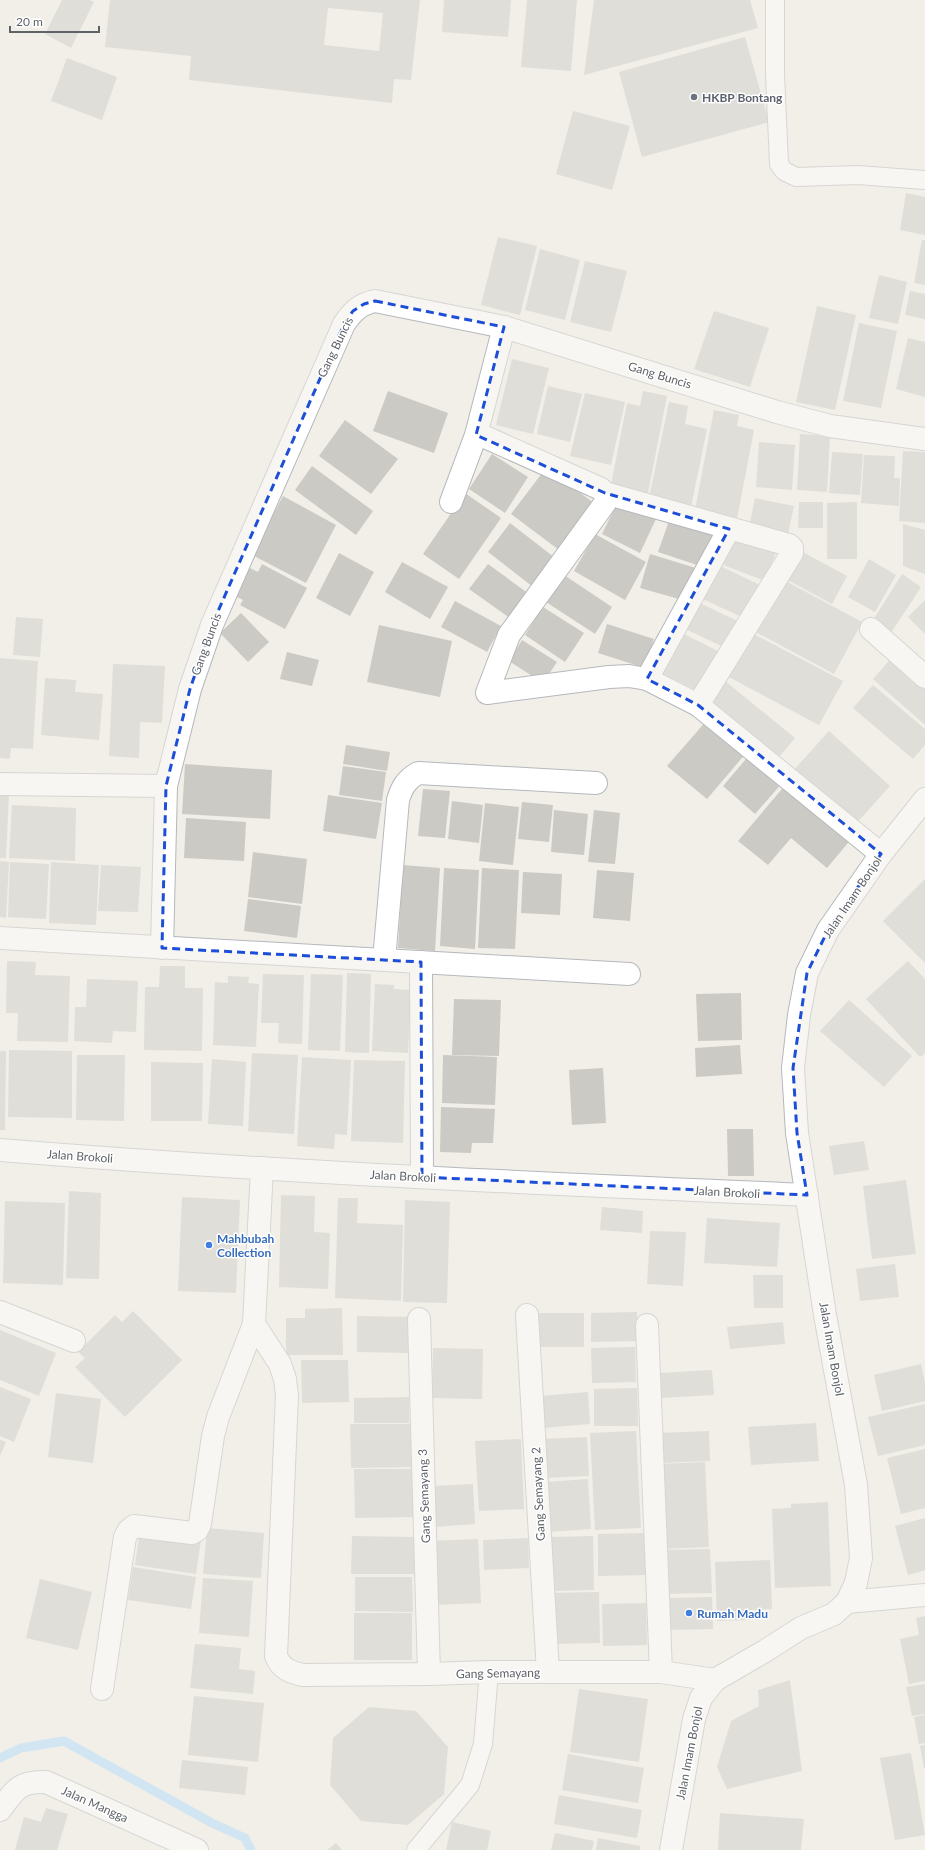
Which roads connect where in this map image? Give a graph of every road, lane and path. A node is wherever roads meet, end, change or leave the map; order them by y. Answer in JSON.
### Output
{"nodes":[{"id":1,"x":775,"y":0,"type":"edge"},
{"id":2,"x":925,"y":180,"type":"edge"},
{"id":3,"x":504,"y":327,"type":"junction"},
{"id":4,"x":476,"y":436,"type":"junction"},
{"id":5,"x":925,"y":439,"type":"edge"},
{"id":6,"x":605,"y":493,"type":"junction"},
{"id":7,"x":451,"y":502,"type":"dead end"},
{"id":8,"x":729,"y":529,"type":"junction"},
{"id":9,"x":871,"y":628,"type":"dead end"},
{"id":10,"x":925,"y":677,"type":"edge"},
{"id":11,"x":647,"y":679,"type":"junction"},
{"id":12,"x":698,"y":706,"type":"junction"},
{"id":13,"x":596,"y":783,"type":"dead end"},
{"id":14,"x":0,"y":784,"type":"edge"},
{"id":15,"x":166,"y":786,"type":"junction"},
{"id":16,"x":925,"y":799,"type":"edge"},
{"id":17,"x":882,"y":854,"type":"junction"},
{"id":18,"x":0,"y":938,"type":"edge"},
{"id":19,"x":162,"y":948,"type":"junction"},
{"id":20,"x":384,"y":960,"type":"junction"},
{"id":21,"x":421,"y":962,"type":"junction"},
{"id":22,"x":629,"y":974,"type":"dead end"},
{"id":23,"x":0,"y":1150,"type":"edge"},
{"id":24,"x":262,"y":1168,"type":"junction"},
{"id":25,"x":422,"y":1177,"type":"junction"},
{"id":26,"x":806,"y":1195,"type":"junction"},
{"id":27,"x":0,"y":1312,"type":"edge"},
{"id":28,"x":527,"y":1316,"type":"dead end"},
{"id":29,"x":419,"y":1318,"type":"dead end"},
{"id":30,"x":254,"y":1324,"type":"junction"},
{"id":31,"x":647,"y":1325,"type":"dead end"},
{"id":32,"x":74,"y":1341,"type":"dead end"},
{"id":33,"x":925,"y":1595,"type":"edge"},
{"id":34,"x":846,"y":1602,"type":"junction"},
{"id":35,"x":489,"y":1672,"type":"junction"},
{"id":36,"x":548,"y":1672,"type":"junction"},
{"id":37,"x":661,"y":1672,"type":"junction"},
{"id":38,"x":429,"y":1674,"type":"junction"},
{"id":39,"x":715,"y":1680,"type":"junction"},
{"id":40,"x":102,"y":1689,"type":"dead end"},
{"id":41,"x":0,"y":1810,"type":"edge"},
{"id":42,"x":197,"y":1850,"type":"edge"},
{"id":43,"x":416,"y":1850,"type":"edge"},
{"id":44,"x":671,"y":1850,"type":"edge"}],
"edges":[{"from":1,"to":2,"type":"lane"},
{"from":3,"to":4,"type":"street"},
{"from":3,"to":5,"type":"street","name":"Gang Buncis"},
{"from":3,"to":15,"type":"street","name":"Gang Buncis"},
{"from":4,"to":6,"type":"street"},
{"from":4,"to":7,"type":"street"},
{"from":6,"to":8,"type":"street"},
{"from":6,"to":11,"type":"street"},
{"from":8,"to":11,"type":"street"},
{"from":8,"to":12,"type":"street"},
{"from":9,"to":10,"type":"street"},
{"from":11,"to":12,"type":"street"},
{"from":12,"to":17,"type":"street"},
{"from":13,"to":20,"type":"street"},
{"from":14,"to":15,"type":"street"},
{"from":15,"to":19,"type":"street","name":"Gang Buncis"},
{"from":16,"to":17,"type":"street","name":"Jalan Imam Bonjol"},
{"from":17,"to":26,"type":"street","name":"Jalan Imam Bonjol"},
{"from":18,"to":19,"type":"street"},
{"from":19,"to":20,"type":"street"},
{"from":20,"to":21,"type":"street"},
{"from":21,"to":22,"type":"street"},
{"from":21,"to":25,"type":"street"},
{"from":23,"to":24,"type":"street","name":"Jalan Brokoli"},
{"from":24,"to":25,"type":"street","name":"Jalan Brokoli"},
{"from":24,"to":30,"type":"street"},
{"from":25,"to":26,"type":"street","name":"Jalan Brokoli"},
{"from":26,"to":34,"type":"street","name":"Jalan Imam Bonjol"},
{"from":27,"to":32,"type":"street"},
{"from":28,"to":36,"type":"street","name":"Gang Semayang 2"},
{"from":29,"to":38,"type":"street","name":"Gang Semayang 3"},
{"from":30,"to":38,"type":"street","name":"Gang Semayang"},
{"from":30,"to":40,"type":"street"},
{"from":31,"to":37,"type":"street"},
{"from":33,"to":34,"type":"street"},
{"from":34,"to":39,"type":"street","name":"Jalan Imam Bonjol"},
{"from":35,"to":36,"type":"street","name":"Gang Semayang"},
{"from":35,"to":38,"type":"street","name":"Gang Semayang"},
{"from":35,"to":43,"type":"lane"},
{"from":36,"to":37,"type":"street","name":"Gang Semayang"},
{"from":37,"to":39,"type":"street","name":"Gang Semayang"},
{"from":39,"to":44,"type":"street","name":"Jalan Imam Bonjol"},
{"from":41,"to":42,"type":"street","name":"Jalan Mangga"}]}
